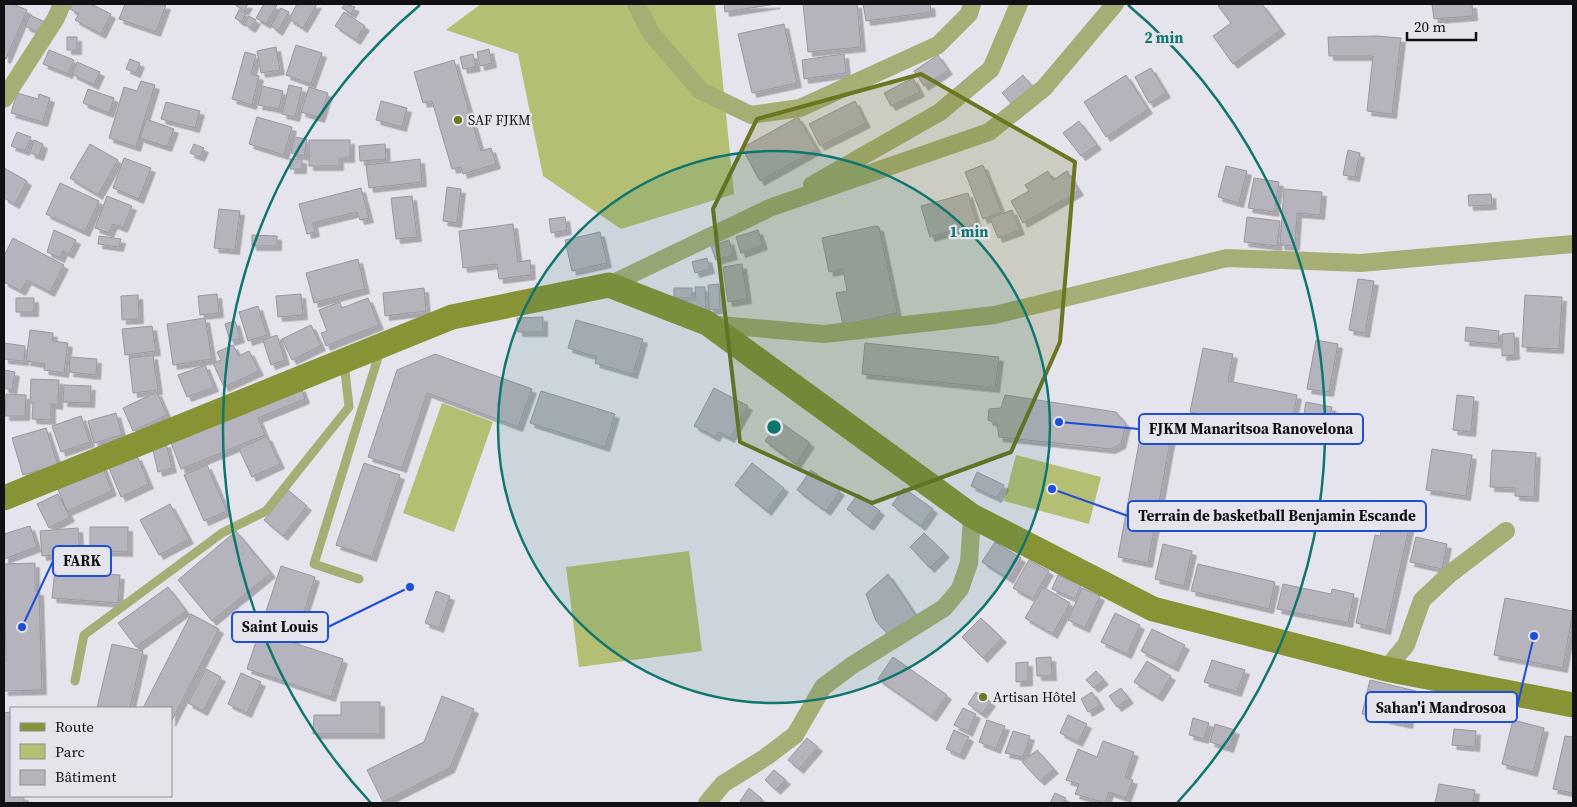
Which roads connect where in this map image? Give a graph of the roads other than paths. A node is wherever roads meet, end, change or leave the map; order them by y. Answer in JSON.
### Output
{"nodes":[{"id":1,"x":62,"y":4,"type":"edge"},
{"id":2,"x":636,"y":4,"type":"edge"},
{"id":3,"x":972,"y":4,"type":"edge"},
{"id":4,"x":1019,"y":4,"type":"edge"},
{"id":5,"x":1115,"y":4,"type":"edge"},
{"id":6,"x":4,"y":99,"type":"edge"},
{"id":7,"x":772,"y":207,"type":"junction"},
{"id":8,"x":1573,"y":244,"type":"edge"},
{"id":9,"x":609,"y":285,"type":"junction"},
{"id":10,"x":707,"y":324,"type":"junction"},
{"id":11,"x":383,"y":344,"type":"junction"},
{"id":12,"x":344,"y":359,"type":"junction"},
{"id":13,"x":4,"y":498,"type":"edge"},
{"id":14,"x":972,"y":516,"type":"junction"},
{"id":15,"x":1506,"y":531,"type":"dead end"},
{"id":16,"x":359,"y":579,"type":"dead end"},
{"id":17,"x":1386,"y":669,"type":"junction"},
{"id":18,"x":76,"y":681,"type":"dead end"},
{"id":19,"x":1573,"y":705,"type":"edge"},
{"id":20,"x":707,"y":803,"type":"edge"}],
"edges":[{"from":1,"to":6,"type":"street"},
{"from":2,"to":3,"type":"street"},
{"from":4,"to":7,"type":"street"},
{"from":5,"to":7,"type":"street"},
{"from":7,"to":9,"type":"street"},
{"from":8,"to":10,"type":"street"},
{"from":9,"to":10,"type":"street"},
{"from":9,"to":11,"type":"street"},
{"from":10,"to":14,"type":"street"},
{"from":11,"to":12,"type":"street"},
{"from":11,"to":16,"type":"lane"},
{"from":12,"to":13,"type":"street"},
{"from":12,"to":18,"type":"lane"},
{"from":14,"to":17,"type":"street"},
{"from":14,"to":20,"type":"street"},
{"from":15,"to":17,"type":"street"},
{"from":17,"to":19,"type":"street"}]}
